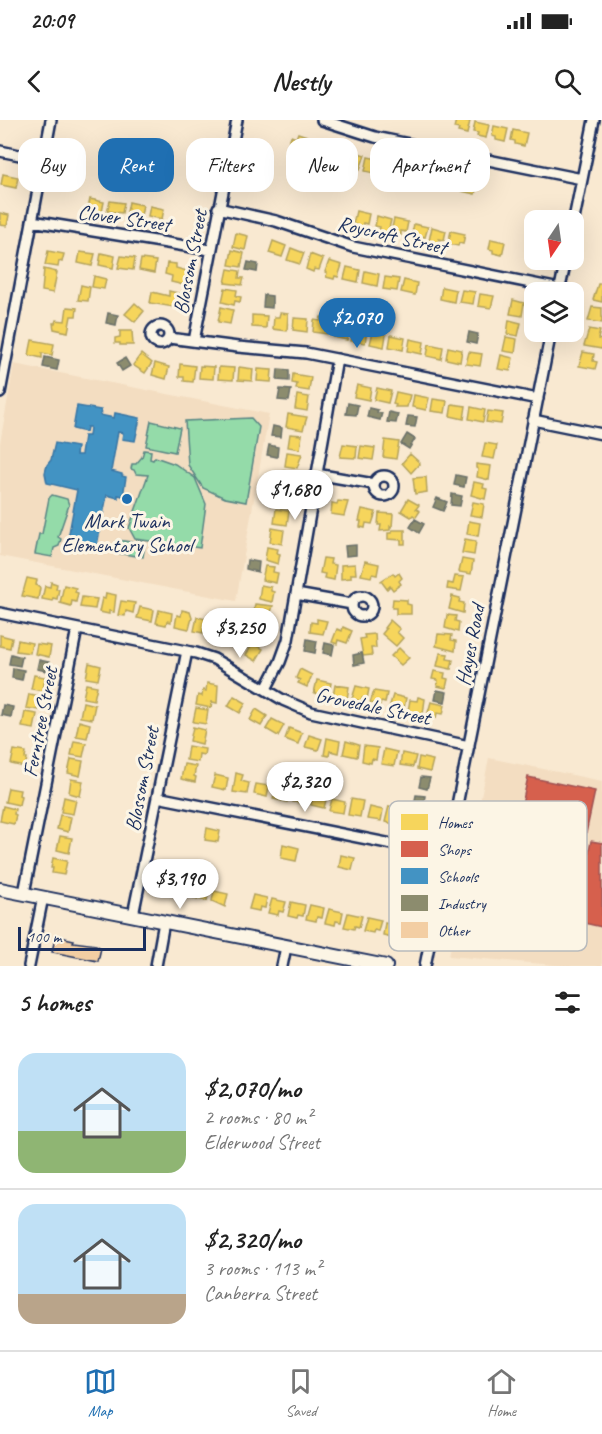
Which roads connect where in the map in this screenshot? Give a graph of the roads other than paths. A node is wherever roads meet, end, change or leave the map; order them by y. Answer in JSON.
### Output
{"nodes":[{"id":1,"x":51,"y":120,"type":"edge"},
{"id":2,"x":237,"y":120,"type":"edge"},
{"id":3,"x":322,"y":120,"type":"edge"},
{"id":4,"x":594,"y":120,"type":"edge"},
{"id":5,"x":48,"y":138,"type":"edge"},
{"id":6,"x":0,"y":151,"type":"edge"},
{"id":7,"x":18,"y":155,"type":"edge"},
{"id":8,"x":582,"y":179,"type":"junction"},
{"id":9,"x":38,"y":192,"type":"edge"},
{"id":10,"x":219,"y":208,"type":"junction"},
{"id":11,"x":576,"y":210,"type":"edge"},
{"id":12,"x":32,"y":221,"type":"junction"},
{"id":13,"x":210,"y":250,"type":"junction"},
{"id":14,"x":524,"y":283,"type":"edge"},
{"id":15,"x":169,"y":338,"type":"dead end"},
{"id":16,"x":194,"y":341,"type":"junction"},
{"id":17,"x":549,"y":342,"type":"edge"},
{"id":18,"x":337,"y":359,"type":"junction"},
{"id":19,"x":0,"y":393,"type":"edge"},
{"id":20,"x":538,"y":399,"type":"junction"},
{"id":21,"x":533,"y":420,"type":"junction"},
{"id":22,"x":602,"y":434,"type":"edge"},
{"id":23,"x":316,"y":474,"type":"junction"},
{"id":24,"x":374,"y":484,"type":"dead end"},
{"id":25,"x":296,"y":594,"type":"junction"},
{"id":26,"x":352,"y":604,"type":"dead end"},
{"id":27,"x":0,"y":613,"type":"edge"},
{"id":28,"x":77,"y":629,"type":"junction"},
{"id":29,"x":187,"y":651,"type":"junction"},
{"id":30,"x":266,"y":689,"type":"junction"},
{"id":31,"x":469,"y":746,"type":"junction"},
{"id":32,"x":157,"y":797,"type":"junction"},
{"id":33,"x":458,"y":801,"type":"edge"},
{"id":34,"x":389,"y":843,"type":"edge"},
{"id":35,"x":0,"y":888,"type":"edge"},
{"id":36,"x":24,"y":893,"type":"junction"},
{"id":37,"x":43,"y":897,"type":"junction"},
{"id":38,"x":133,"y":915,"type":"junction"},
{"id":39,"x":164,"y":922,"type":"junction"},
{"id":40,"x":286,"y":947,"type":"junction"},
{"id":41,"x":428,"y":951,"type":"edge"},
{"id":42,"x":29,"y":966,"type":"edge"},
{"id":43,"x":156,"y":966,"type":"edge"},
{"id":44,"x":282,"y":966,"type":"edge"},
{"id":45,"x":386,"y":966,"type":"edge"},
{"id":46,"x":425,"y":966,"type":"edge"}],
"edges":[{"from":1,"to":5,"type":"street"},
{"from":2,"to":10,"type":"street","name":"Blossom Street"},
{"from":3,"to":8,"type":"street"},
{"from":4,"to":8,"type":"street"},
{"from":6,"to":7,"type":"street"},
{"from":8,"to":11,"type":"street"},
{"from":9,"to":12,"type":"street"},
{"from":10,"to":13,"type":"street","name":"Blossom Street"},
{"from":10,"to":14,"type":"street","name":"Roycroft Street"},
{"from":12,"to":13,"type":"street","name":"Clover Street"},
{"from":12,"to":19,"type":"street"},
{"from":13,"to":16,"type":"street","name":"Blossom Street"},
{"from":15,"to":16,"type":"street"},
{"from":16,"to":18,"type":"street"},
{"from":17,"to":20,"type":"street","name":"Hayes Road"},
{"from":18,"to":20,"type":"street"},
{"from":18,"to":23,"type":"street"},
{"from":20,"to":21,"type":"street","name":"Hayes Road"},
{"from":21,"to":22,"type":"street"},
{"from":21,"to":31,"type":"street","name":"Hayes Road"},
{"from":23,"to":24,"type":"street"},
{"from":23,"to":25,"type":"street"},
{"from":25,"to":26,"type":"street"},
{"from":25,"to":30,"type":"street"},
{"from":27,"to":28,"type":"street","name":"Grovedale Street"},
{"from":28,"to":29,"type":"street","name":"Grovedale Street"},
{"from":28,"to":36,"type":"street","name":"Ferntree Street"},
{"from":29,"to":30,"type":"street","name":"Grovedale Street"},
{"from":29,"to":32,"type":"street","name":"Blossom Street"},
{"from":30,"to":31,"type":"street","name":"Grovedale Street"},
{"from":31,"to":33,"type":"street","name":"Hayes Road"},
{"from":32,"to":34,"type":"street"},
{"from":32,"to":38,"type":"street","name":"Blossom Street"},
{"from":35,"to":36,"type":"main road"},
{"from":36,"to":37,"type":"main road"},
{"from":37,"to":38,"type":"main road"},
{"from":37,"to":42,"type":"street"},
{"from":38,"to":39,"type":"main road"},
{"from":39,"to":40,"type":"main road"},
{"from":39,"to":43,"type":"street"},
{"from":40,"to":44,"type":"street"},
{"from":40,"to":45,"type":"main road"},
{"from":41,"to":46,"type":"street","name":"Hayes Road"}]}
